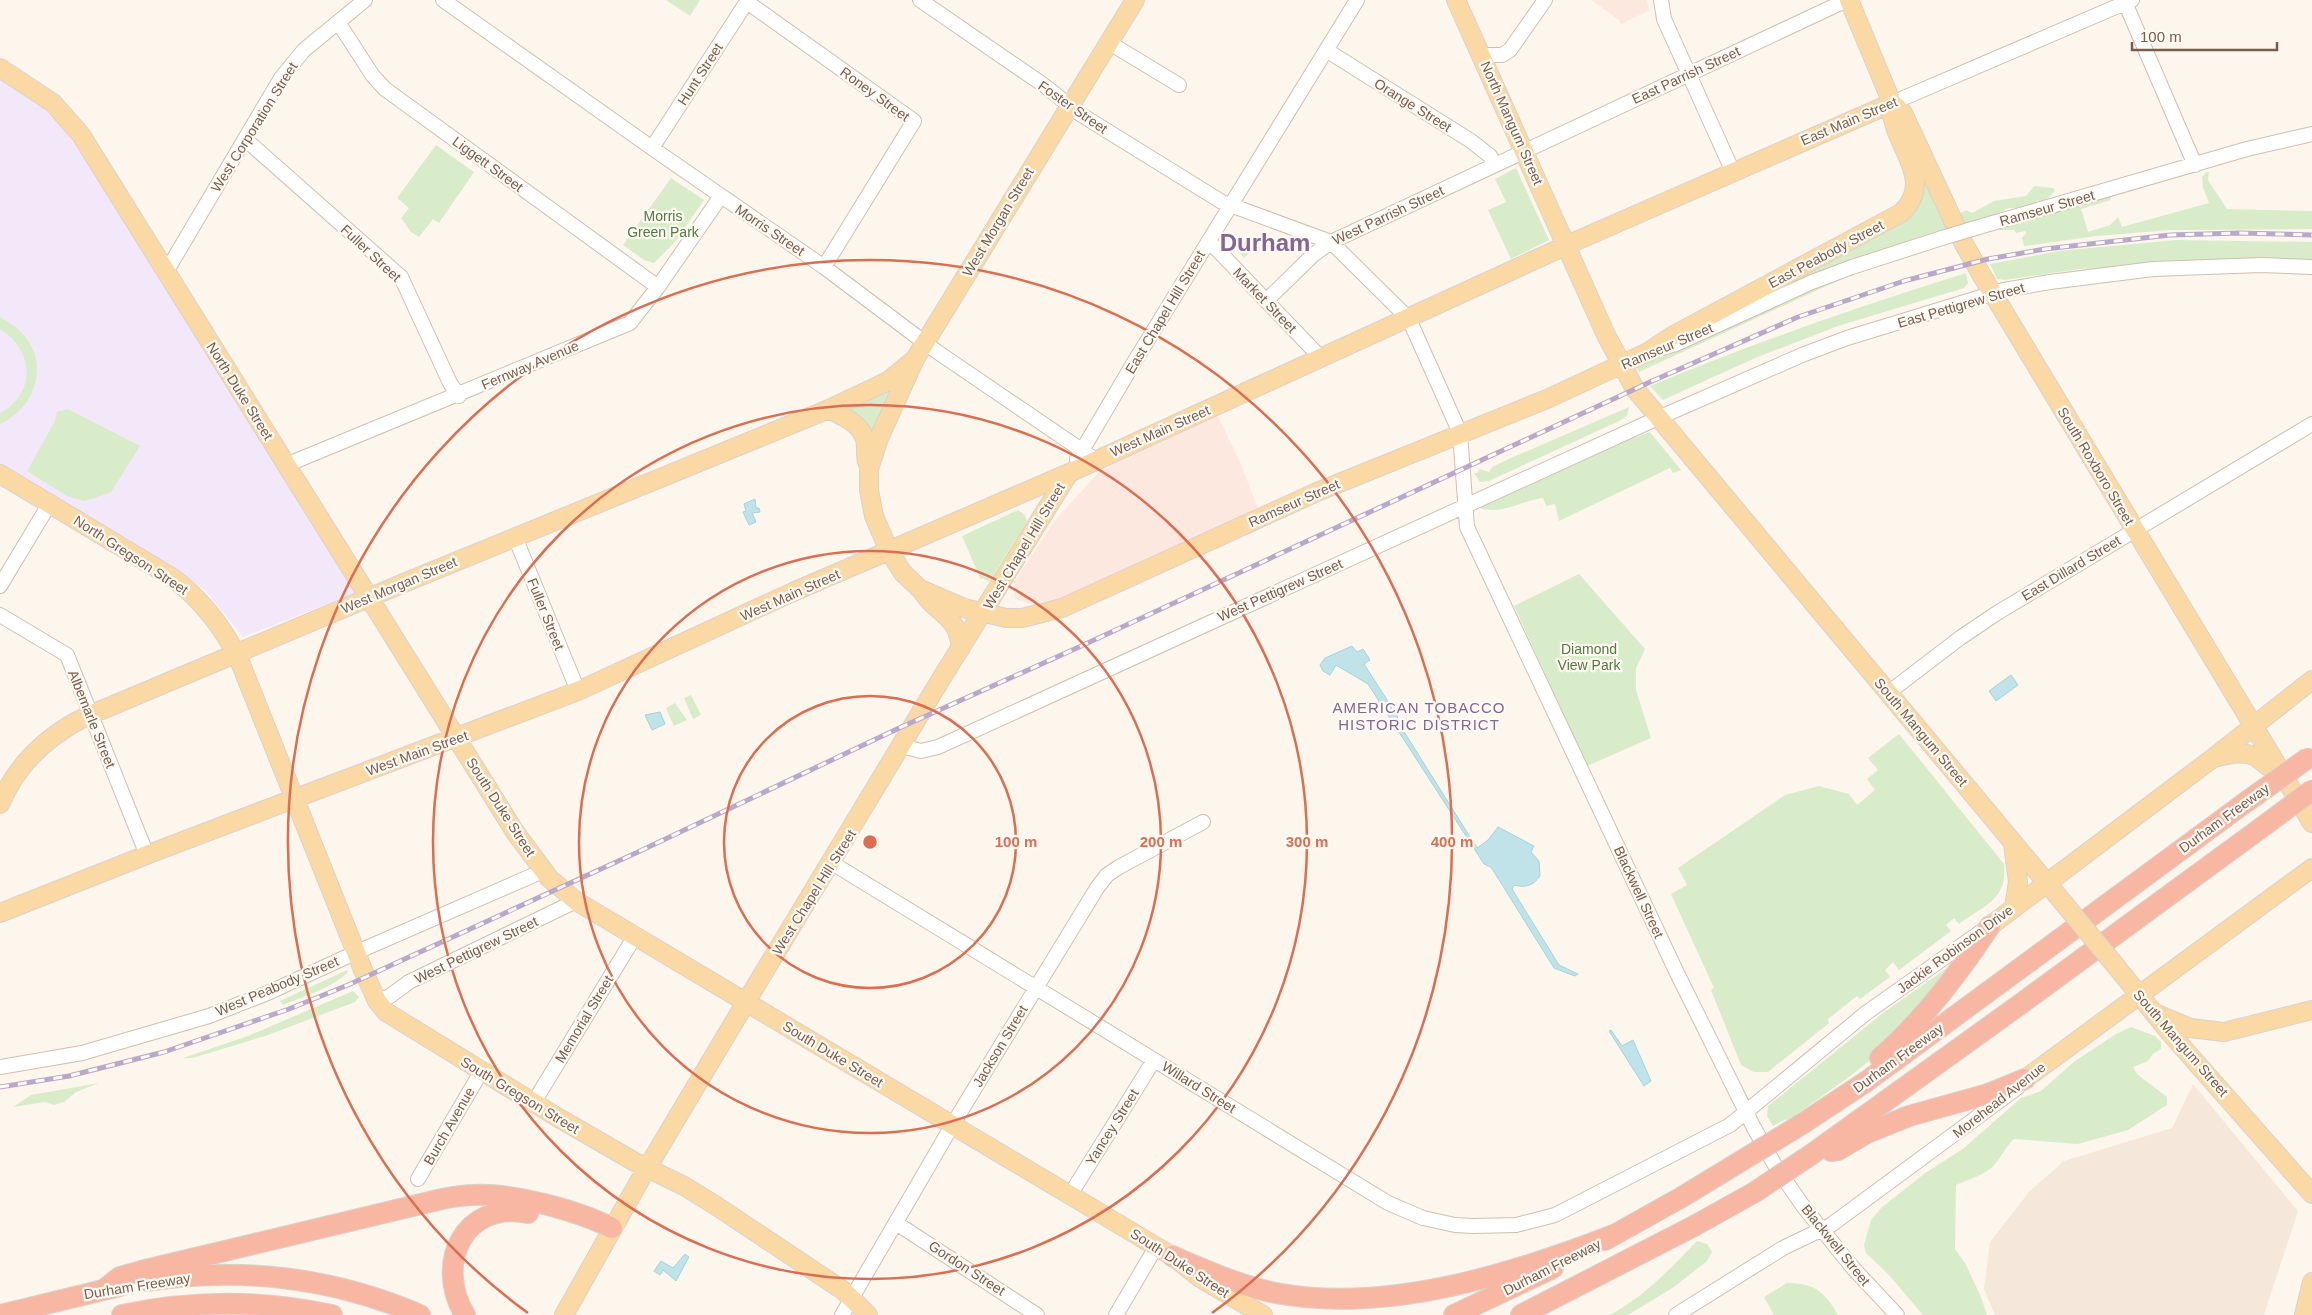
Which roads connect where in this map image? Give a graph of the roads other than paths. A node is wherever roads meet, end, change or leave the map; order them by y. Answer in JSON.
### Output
{"nodes":[{"id":1,"x":365,"y":0,"type":"edge"},
{"id":2,"x":443,"y":0,"type":"edge"},
{"id":3,"x":920,"y":0,"type":"edge"},
{"id":4,"x":1135,"y":0,"type":"edge"},
{"id":5,"x":1456,"y":0,"type":"edge"},
{"id":6,"x":1545,"y":0,"type":"edge"},
{"id":7,"x":1661,"y":0,"type":"edge"},
{"id":8,"x":1848,"y":0,"type":"edge"},
{"id":9,"x":748,"y":1,"type":"edge"},
{"id":10,"x":2127,"y":1,"type":"edge"},
{"id":11,"x":1352,"y":2,"type":"edge"},
{"id":12,"x":338,"y":22,"type":"junction"},
{"id":13,"x":1108,"y":42,"type":"junction"},
{"id":14,"x":1326,"y":50,"type":"junction"},
{"id":15,"x":1482,"y":55,"type":"junction"},
{"id":16,"x":0,"y":68,"type":"edge"},
{"id":17,"x":1689,"y":74,"type":"junction"},
{"id":18,"x":1179,"y":85,"type":"dead end"},
{"id":19,"x":1892,"y":104,"type":"junction"},
{"id":20,"x":1069,"y":106,"type":"junction"},
{"id":21,"x":2312,"y":134,"type":"edge"},
{"id":22,"x":245,"y":139,"type":"junction"},
{"id":23,"x":652,"y":148,"type":"junction"},
{"id":24,"x":1525,"y":150,"type":"junction"},
{"id":25,"x":1495,"y":165,"type":"junction"},
{"id":26,"x":2195,"y":165,"type":"junction"},
{"id":27,"x":1733,"y":172,"type":"junction"},
{"id":28,"x":721,"y":196,"type":"junction"},
{"id":29,"x":1231,"y":206,"type":"junction"},
{"id":30,"x":1209,"y":241,"type":"junction"},
{"id":31,"x":1331,"y":242,"type":"junction"},
{"id":32,"x":1567,"y":245,"type":"junction"},
{"id":33,"x":824,"y":267,"type":"junction"},
{"id":34,"x":2312,"y":267,"type":"edge"},
{"id":35,"x":166,"y":272,"type":"junction"},
{"id":36,"x":658,"y":287,"type":"junction"},
{"id":37,"x":1992,"y":294,"type":"junction"},
{"id":38,"x":1266,"y":301,"type":"junction"},
{"id":39,"x":1409,"y":319,"type":"junction"},
{"id":40,"x":924,"y":343,"type":"junction"},
{"id":41,"x":1648,"y":352,"type":"junction"},
{"id":42,"x":1321,"y":358,"type":"junction"},
{"id":43,"x":915,"y":359,"type":"junction"},
{"id":44,"x":1621,"y":365,"type":"junction"},
{"id":45,"x":458,"y":396,"type":"junction"},
{"id":46,"x":829,"y":409,"type":"junction"},
{"id":47,"x":1658,"y":418,"type":"junction"},
{"id":48,"x":2312,"y":424,"type":"edge"},
{"id":49,"x":1460,"y":433,"type":"junction"},
{"id":50,"x":1089,"y":456,"type":"junction"},
{"id":51,"x":286,"y":466,"type":"junction"},
{"id":52,"x":869,"y":469,"type":"junction"},
{"id":53,"x":1069,"y":472,"type":"junction"},
{"id":54,"x":0,"y":474,"type":"edge"},
{"id":55,"x":50,"y":503,"type":"junction"},
{"id":56,"x":1464,"y":507,"type":"junction"},
{"id":57,"x":2134,"y":530,"type":"junction"},
{"id":58,"x":515,"y":537,"type":"junction"},
{"id":59,"x":889,"y":551,"type":"junction"},
{"id":60,"x":0,"y":586,"type":"edge"},
{"id":61,"x":920,"y":589,"type":"junction"},
{"id":62,"x":368,"y":598,"type":"junction"},
{"id":63,"x":984,"y":613,"type":"junction"},
{"id":64,"x":0,"y":615,"type":"edge"},
{"id":65,"x":961,"y":648,"type":"junction"},
{"id":66,"x":236,"y":653,"type":"junction"},
{"id":67,"x":2312,"y":680,"type":"edge"},
{"id":68,"x":578,"y":691,"type":"junction"},
{"id":69,"x":1888,"y":693,"type":"junction"},
{"id":70,"x":91,"y":715,"type":"junction"},
{"id":71,"x":2254,"y":725,"type":"junction"},
{"id":72,"x":457,"y":737,"type":"junction"},
{"id":73,"x":902,"y":746,"type":"junction"},
{"id":74,"x":2310,"y":756,"type":"edge"},
{"id":75,"x":2213,"y":758,"type":"junction"},
{"id":76,"x":2280,"y":770,"type":"junction"},
{"id":77,"x":2312,"y":790,"type":"edge"},
{"id":78,"x":295,"y":798,"type":"junction"},
{"id":79,"x":0,"y":804,"type":"edge"},
{"id":80,"x":1203,"y":822,"type":"dead end"},
{"id":81,"x":2312,"y":823,"type":"edge"},
{"id":82,"x":2013,"y":843,"type":"junction"},
{"id":83,"x":147,"y":855,"type":"junction"},
{"id":84,"x":832,"y":863,"type":"junction"},
{"id":85,"x":2312,"y":868,"type":"edge"},
{"id":86,"x":543,"y":871,"type":"junction"},
{"id":87,"x":2046,"y":882,"type":"junction"},
{"id":88,"x":576,"y":901,"type":"junction"},
{"id":89,"x":2014,"y":907,"type":"junction"},
{"id":90,"x":0,"y":913,"type":"edge"},
{"id":91,"x":1990,"y":926,"type":"junction"},
{"id":92,"x":635,"y":936,"type":"junction"},
{"id":93,"x":357,"y":952,"type":"junction"},
{"id":94,"x":1035,"y":987,"type":"junction"},
{"id":95,"x":2140,"y":994,"type":"junction"},
{"id":96,"x":377,"y":1001,"type":"junction"},
{"id":97,"x":746,"y":1002,"type":"junction"},
{"id":98,"x":2312,"y":1010,"type":"edge"},
{"id":99,"x":2156,"y":1014,"type":"junction"},
{"id":100,"x":1154,"y":1060,"type":"junction"},
{"id":101,"x":0,"y":1067,"type":"edge"},
{"id":102,"x":481,"y":1072,"type":"junction"},
{"id":103,"x":2025,"y":1079,"type":"junction"},
{"id":104,"x":1846,"y":1096,"type":"junction"},
{"id":105,"x":534,"y":1102,"type":"junction"},
{"id":106,"x":1746,"y":1113,"type":"junction"},
{"id":107,"x":953,"y":1124,"type":"junction"},
{"id":108,"x":1812,"y":1154,"type":"junction"},
{"id":109,"x":648,"y":1167,"type":"junction"},
{"id":110,"x":418,"y":1179,"type":"dead end"},
{"id":111,"x":1070,"y":1194,"type":"junction"},
{"id":112,"x":2312,"y":1194,"type":"edge"},
{"id":113,"x":1587,"y":1200,"type":"joint"},
{"id":114,"x":896,"y":1222,"type":"junction"},
{"id":115,"x":1822,"y":1229,"type":"junction"},
{"id":116,"x":609,"y":1234,"type":"junction"},
{"id":117,"x":1616,"y":1234,"type":"junction"},
{"id":118,"x":1164,"y":1252,"type":"junction"},
{"id":119,"x":2312,"y":1282,"type":"edge"},
{"id":120,"x":106,"y":1288,"type":"junction"},
{"id":121,"x":852,"y":1297,"type":"junction"},
{"id":122,"x":2,"y":1314,"type":"edge"},
{"id":123,"x":122,"y":1315,"type":"edge"},
{"id":124,"x":332,"y":1315,"type":"edge"},
{"id":125,"x":420,"y":1315,"type":"edge"},
{"id":126,"x":465,"y":1315,"type":"edge"},
{"id":127,"x":564,"y":1315,"type":"edge"},
{"id":128,"x":842,"y":1315,"type":"edge"},
{"id":129,"x":868,"y":1315,"type":"edge"},
{"id":130,"x":1038,"y":1315,"type":"edge"},
{"id":131,"x":1116,"y":1315,"type":"edge"},
{"id":132,"x":1263,"y":1315,"type":"edge"},
{"id":133,"x":1454,"y":1315,"type":"edge"},
{"id":134,"x":1521,"y":1315,"type":"edge"},
{"id":135,"x":1676,"y":1315,"type":"edge"},
{"id":136,"x":1897,"y":1315,"type":"edge"},
{"id":137,"x":2304,"y":1315,"type":"edge"}],
"edges":[{"from":1,"to":12,"type":"street","name":"West Corporation Street"},
{"from":2,"to":23,"type":"street","name":"Morris Street"},
{"from":3,"to":20,"type":"street","name":"Foster Street"},
{"from":4,"to":13,"type":"main road","name":"West Morgan Street"},
{"from":5,"to":15,"type":"main road","name":"North Mangum Street"},
{"from":6,"to":15,"type":"street"},
{"from":7,"to":17,"type":"street"},
{"from":8,"to":17,"type":"street","name":"East Parrish Street"},
{"from":8,"to":19,"type":"main road"},
{"from":9,"to":23,"type":"street","name":"Hunt Street"},
{"from":9,"to":33,"type":"street","name":"Roney Street"},
{"from":10,"to":19,"type":"street","name":"East Main Street"},
{"from":10,"to":26,"type":"street"},
{"from":11,"to":14,"type":"street","name":"East Chapel Hill Street"},
{"from":12,"to":22,"type":"street","name":"West Corporation Street"},
{"from":12,"to":36,"type":"street","name":"Liggett Street"},
{"from":13,"to":18,"type":"street"},
{"from":13,"to":20,"type":"main road","name":"West Morgan Street"},
{"from":14,"to":25,"type":"street","name":"Orange Street"},
{"from":14,"to":29,"type":"street","name":"East Chapel Hill Street"},
{"from":15,"to":24,"type":"main road","name":"North Mangum Street"},
{"from":16,"to":35,"type":"main road","name":"North Duke Street"},
{"from":17,"to":24,"type":"street","name":"East Parrish Street"},
{"from":17,"to":27,"type":"street"},
{"from":19,"to":27,"type":"main road","name":"East Main Street"},
{"from":19,"to":37,"type":"main road","name":"South Roxboro Street"},
{"from":19,"to":41,"type":"main road","name":"East Peabody Street"},
{"from":20,"to":29,"type":"street","name":"Foster Street"},
{"from":20,"to":40,"type":"main road","name":"West Morgan Street"},
{"from":21,"to":26,"type":"street","name":"Ramseur Street"},
{"from":22,"to":35,"type":"street","name":"West Corporation Street"},
{"from":22,"to":45,"type":"street","name":"Fuller Street"},
{"from":23,"to":28,"type":"street","name":"Morris Street"},
{"from":24,"to":25,"type":"street","name":"West Parrish Street"},
{"from":24,"to":32,"type":"main road","name":"North Mangum Street"},
{"from":25,"to":31,"type":"street","name":"West Parrish Street"},
{"from":26,"to":41,"type":"street","name":"Ramseur Street","bridge":true},
{"from":27,"to":32,"type":"main road","name":"East Main Street"},
{"from":28,"to":33,"type":"street","name":"Morris Street"},
{"from":28,"to":36,"type":"street","name":"Fernway Avenue"},
{"from":29,"to":30,"type":"street","name":"East Chapel Hill Street"},
{"from":29,"to":31,"type":"street","name":"Foster Street"},
{"from":30,"to":38,"type":"street","name":"Market Street"},
{"from":30,"to":50,"type":"street","name":"East Chapel Hill Street"},
{"from":31,"to":38,"type":"street","name":"West Parrish Street"},
{"from":31,"to":39,"type":"street"},
{"from":32,"to":39,"type":"main road","name":"West Main Street"},
{"from":32,"to":44,"type":"main road","name":"South Mangum Street"},
{"from":33,"to":40,"type":"street","name":"Morris Street"},
{"from":34,"to":37,"type":"street","name":"East Pettigrew Street"},
{"from":35,"to":51,"type":"main road","name":"North Duke Street"},
{"from":36,"to":45,"type":"street","name":"Fernway Avenue"},
{"from":37,"to":47,"type":"street","name":"East Pettigrew Street"},
{"from":37,"to":57,"type":"main road","name":"South Roxboro Street"},
{"from":38,"to":42,"type":"street","name":"Market Street"},
{"from":39,"to":42,"type":"main road","name":"West Main Street"},
{"from":39,"to":49,"type":"street"},
{"from":40,"to":43,"type":"main road","name":"West Morgan Street"},
{"from":40,"to":50,"type":"street","name":"Morris Street"},
{"from":41,"to":44,"type":"main road","name":"Ramseur Street"},
{"from":42,"to":50,"type":"main road","name":"West Main Street"},
{"from":43,"to":46,"type":"main road","name":"West Morgan Street"},
{"from":43,"to":52,"type":"main road"},
{"from":44,"to":47,"type":"main road","name":"South Mangum Street"},
{"from":44,"to":49,"type":"main road","name":"Ramseur Street"},
{"from":45,"to":51,"type":"street","name":"Fernway Avenue"},
{"from":46,"to":52,"type":"main road"},
{"from":46,"to":58,"type":"main road","name":"West Morgan Street"},
{"from":47,"to":56,"type":"street","name":"West Pettigrew Street"},
{"from":47,"to":69,"type":"main road","name":"South Mangum Street"},
{"from":48,"to":57,"type":"street","name":"East Dillard Street"},
{"from":49,"to":56,"type":"street","name":"Blackwell Street"},
{"from":49,"to":63,"type":"main road","name":"Ramseur Street"},
{"from":50,"to":53,"type":"main road","name":"West Main Street"},
{"from":51,"to":62,"type":"main road","name":"North Duke Street"},
{"from":52,"to":59,"type":"main road"},
{"from":53,"to":59,"type":"main road","name":"West Main Street"},
{"from":53,"to":63,"type":"main road","name":"West Chapel Hill Street"},
{"from":54,"to":55,"type":"main road","name":"North Gregson Street"},
{"from":55,"to":60,"type":"street"},
{"from":55,"to":66,"type":"main road","name":"North Gregson Street"},
{"from":56,"to":73,"type":"street","name":"West Pettigrew Street"},
{"from":56,"to":106,"type":"street","name":"Blackwell Street"},
{"from":57,"to":69,"type":"street","name":"East Dillard Street"},
{"from":57,"to":71,"type":"main road","name":"South Roxboro Street"},
{"from":58,"to":62,"type":"main road","name":"West Morgan Street"},
{"from":58,"to":68,"type":"street","name":"Fuller Street"},
{"from":59,"to":61,"type":"main road"},
{"from":59,"to":68,"type":"main road","name":"West Main Street"},
{"from":61,"to":63,"type":"main road","name":"Ramseur Street"},
{"from":61,"to":65,"type":"main road"},
{"from":62,"to":66,"type":"main road","name":"West Morgan Street"},
{"from":62,"to":72,"type":"main road","name":"North Duke Street"},
{"from":63,"to":65,"type":"main road","name":"West Chapel Hill Street"},
{"from":64,"to":70,"type":"street","name":"Albemarle Street"},
{"from":65,"to":73,"type":"main road","name":"West Chapel Hill Street"},
{"from":66,"to":70,"type":"main road","name":"West Morgan Street"},
{"from":66,"to":78,"type":"main road","name":"North Gregson Street"},
{"from":67,"to":71,"type":"main road","name":"Jackie Robinson Drive"},
{"from":68,"to":72,"type":"main road","name":"West Main Street"},
{"from":69,"to":82,"type":"main road","name":"South Mangum Street"},
{"from":70,"to":79,"type":"main road","name":"West Morgan Street"},
{"from":70,"to":83,"type":"street","name":"Albemarle Street"},
{"from":71,"to":75,"type":"main road","name":"Jackie Robinson Drive"},
{"from":71,"to":76,"type":"main road","name":"South Roxboro Street"},
{"from":72,"to":78,"type":"main road","name":"West Main Street"},
{"from":72,"to":86,"type":"main road","name":"South Duke Street"},
{"from":73,"to":84,"type":"main road","name":"West Chapel Hill Street"},
{"from":74,"to":104,"type":"highway","name":"Durham Freeway","bridge":true},
{"from":75,"to":76,"type":"main road"},
{"from":75,"to":87,"type":"main road","name":"Jackie Robinson Drive"},
{"from":76,"to":81,"type":"main road","name":"South Roxboro Street"},
{"from":77,"to":108,"type":"highway","name":"Durham Freeway","bridge":true},
{"from":78,"to":83,"type":"main road","name":"West Main Street"},
{"from":78,"to":93,"type":"main road","name":"South Gregson Street"},
{"from":80,"to":94,"type":"street","name":"Jackson Street"},
{"from":82,"to":87,"type":"main road","name":"South Mangum Street"},
{"from":82,"to":89,"type":"main road"},
{"from":83,"to":90,"type":"main road","name":"West Main Street"},
{"from":84,"to":94,"type":"street","name":"Willard Street"},
{"from":84,"to":97,"type":"main road","name":"West Chapel Hill Street"},
{"from":85,"to":95,"type":"main road","name":"Morehead Avenue"},
{"from":86,"to":88,"type":"main road","name":"South Duke Street"},
{"from":86,"to":93,"type":"street","name":"West Peabody Street"},
{"from":87,"to":89,"type":"main road","name":"Jackie Robinson Drive"},
{"from":87,"to":95,"type":"main road","name":"South Mangum Street","bridge":true},
{"from":88,"to":92,"type":"main road","name":"South Duke Street"},
{"from":88,"to":96,"type":"street","name":"West Pettigrew Street"},
{"from":89,"to":91,"type":"main road","name":"Jackie Robinson Drive"},
{"from":91,"to":104,"type":"highway"},
{"from":91,"to":106,"type":"street","name":"Jackie Robinson Drive"},
{"from":92,"to":97,"type":"main road","name":"South Duke Street"},
{"from":92,"to":105,"type":"street","name":"Memorial Street"},
{"from":93,"to":96,"type":"main road","name":"South Gregson Street"},
{"from":93,"to":101,"type":"street","name":"West Peabody Street"},
{"from":94,"to":100,"type":"street","name":"Willard Street"},
{"from":94,"to":107,"type":"street","name":"Jackson Street"},
{"from":95,"to":99,"type":"main road","name":"South Mangum Street"},
{"from":95,"to":103,"type":"main road","name":"Morehead Avenue"},
{"from":96,"to":102,"type":"main road","name":"South Gregson Street"},
{"from":97,"to":107,"type":"main road","name":"South Duke Street"},
{"from":97,"to":109,"type":"main road","name":"West Chapel Hill Street"},
{"from":98,"to":99,"type":"main road"},
{"from":99,"to":112,"type":"main road","name":"South Mangum Street"},
{"from":100,"to":111,"type":"street","name":"Yancey Street"},
{"from":100,"to":113,"type":"street","name":"Willard Street"},
{"from":102,"to":105,"type":"main road","name":"South Gregson Street"},
{"from":102,"to":110,"type":"street","name":"Burch Avenue"},
{"from":103,"to":108,"type":"highway"},
{"from":103,"to":115,"type":"street","name":"Morehead Avenue"},
{"from":104,"to":117,"type":"highway","name":"Durham Freeway","bridge":true},
{"from":105,"to":109,"type":"main road","name":"South Gregson Street"},
{"from":106,"to":113,"type":"street","name":"Jackie Robinson Drive"},
{"from":106,"to":115,"type":"street","name":"Blackwell Street"},
{"from":107,"to":111,"type":"main road","name":"South Duke Street"},
{"from":107,"to":114,"type":"street","name":"Jackson Street"},
{"from":108,"to":134,"type":"highway","name":"Durham Freeway","bridge":true},
{"from":109,"to":116,"type":"main road","name":"West Chapel Hill Street"},
{"from":109,"to":121,"type":"main road","name":"South Gregson Street"},
{"from":111,"to":118,"type":"main road","name":"South Duke Street"},
{"from":114,"to":121,"type":"street","name":"Jackson Street"},
{"from":114,"to":130,"type":"street","name":"Gordon Street"},
{"from":115,"to":135,"type":"street","name":"Morehead Avenue"},
{"from":115,"to":136,"type":"street","name":"Blackwell Street"},
{"from":116,"to":120,"type":"highway"},
{"from":116,"to":126,"type":"highway"},
{"from":116,"to":127,"type":"main road","name":"West Chapel Hill Street"},
{"from":117,"to":118,"type":"highway"},
{"from":117,"to":133,"type":"highway","name":"Durham Freeway"},
{"from":118,"to":131,"type":"street"},
{"from":118,"to":132,"type":"main road","name":"South Duke Street"},
{"from":119,"to":137,"type":"main road"},
{"from":120,"to":122,"type":"highway","name":"Durham Freeway"},
{"from":120,"to":125,"type":"highway","name":"Durham Freeway"},
{"from":121,"to":128,"type":"street","name":"Jackson Street"},
{"from":121,"to":129,"type":"main road","name":"South Gregson Street"},
{"from":123,"to":124,"type":"highway","name":"Durham Freeway"}]}
